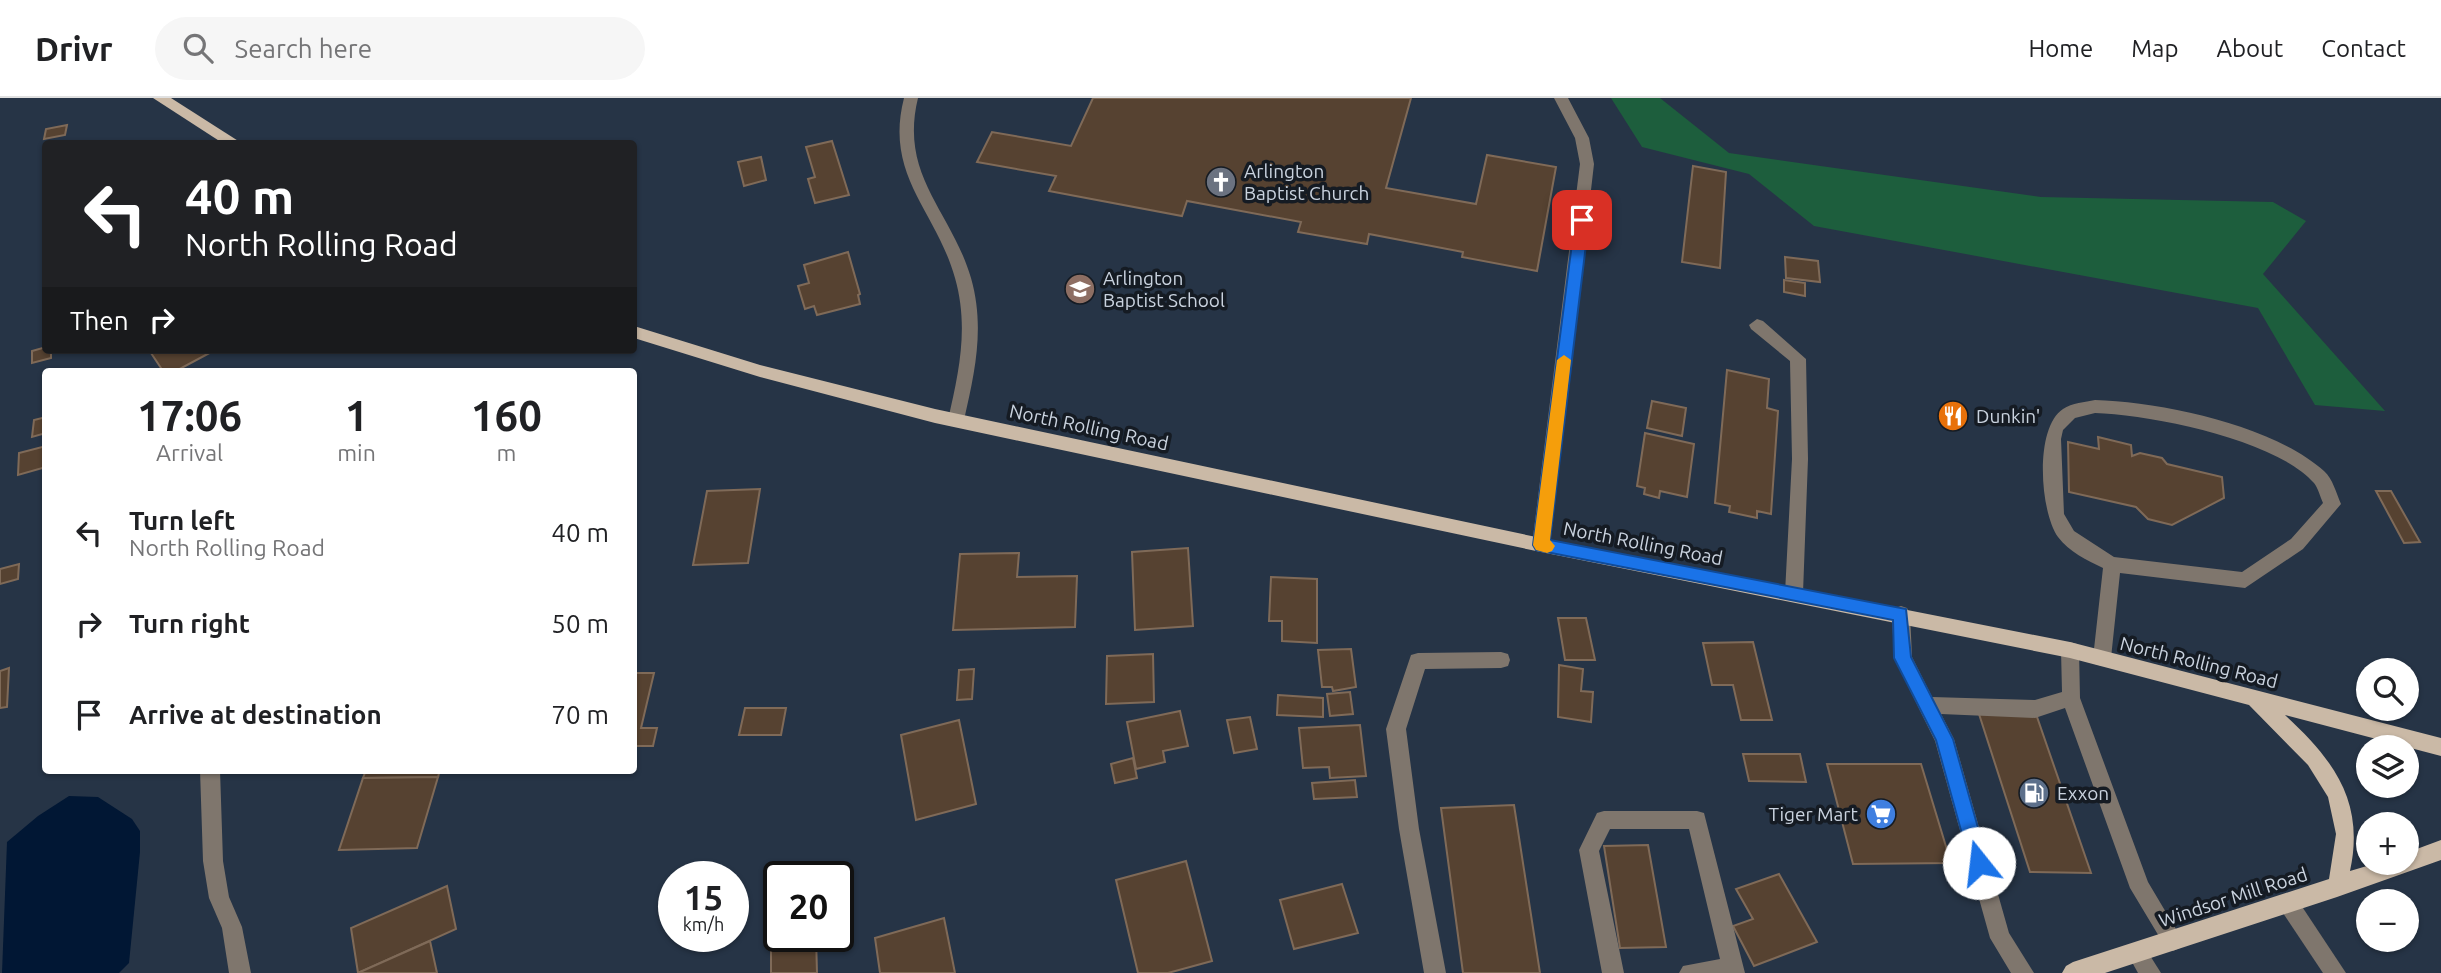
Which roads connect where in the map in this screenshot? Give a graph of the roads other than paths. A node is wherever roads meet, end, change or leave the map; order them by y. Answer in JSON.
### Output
{"nodes":[{"id":1,"x":160,"y":98,"type":"edge"},
{"id":2,"x":911,"y":98,"type":"edge"},
{"id":3,"x":1561,"y":98,"type":"edge"},
{"id":4,"x":229,"y":140,"type":"edge"},
{"id":5,"x":1757,"y":325,"type":"dead end"},
{"id":6,"x":637,"y":333,"type":"edge"},
{"id":7,"x":956,"y":420,"type":"junction"},
{"id":8,"x":1541,"y":545,"type":"junction"},
{"id":9,"x":2112,"y":564,"type":"junction"},
{"id":10,"x":1794,"y":593,"type":"junction"},
{"id":11,"x":1900,"y":614,"type":"junction"},
{"id":12,"x":2070,"y":650,"type":"junction"},
{"id":13,"x":2102,"y":658,"type":"junction"},
{"id":14,"x":1501,"y":660,"type":"dead end"},
{"id":15,"x":2253,"y":697,"type":"junction"},
{"id":16,"x":2071,"y":698,"type":"junction"},
{"id":17,"x":1927,"y":705,"type":"junction"},
{"id":18,"x":2441,"y":747,"type":"edge"},
{"id":19,"x":210,"y":774,"type":"edge"},
{"id":20,"x":2441,"y":850,"type":"edge"},
{"id":21,"x":2419,"y":858,"type":"edge"},
{"id":22,"x":2372,"y":875,"type":"edge"},
{"id":23,"x":2337,"y":887,"type":"junction"},
{"id":24,"x":2288,"y":903,"type":"junction"},
{"id":25,"x":2172,"y":941,"type":"junction"},
{"id":26,"x":2137,"y":953,"type":"junction"},
{"id":27,"x":1733,"y":970,"type":"edge"},
{"id":28,"x":240,"y":973,"type":"edge"},
{"id":29,"x":1435,"y":973,"type":"edge"},
{"id":30,"x":1613,"y":973,"type":"edge"},
{"id":31,"x":1690,"y":973,"type":"edge"},
{"id":32,"x":2023,"y":973,"type":"edge"},
{"id":33,"x":2073,"y":973,"type":"edge"},
{"id":34,"x":2150,"y":973,"type":"edge"},
{"id":35,"x":2335,"y":973,"type":"edge"}],
"edges":[{"from":1,"to":4,"type":"main road"},
{"from":2,"to":7,"type":"street"},
{"from":3,"to":8,"type":"street"},
{"from":5,"to":10,"type":"street"},
{"from":6,"to":7,"type":"main road","name":"North Rolling Road"},
{"from":7,"to":8,"type":"main road","name":"North Rolling Road"},
{"from":8,"to":10,"type":"main road","name":"North Rolling Road"},
{"from":9,"to":9,"type":"street"},
{"from":9,"to":13,"type":"street"},
{"from":10,"to":11,"type":"main road","name":"North Rolling Road"},
{"from":11,"to":12,"type":"main road","name":"North Rolling Road"},
{"from":11,"to":17,"type":"street"},
{"from":12,"to":13,"type":"main road","name":"North Rolling Road"},
{"from":12,"to":16,"type":"street"},
{"from":13,"to":15,"type":"main road","name":"North Rolling Road"},
{"from":14,"to":29,"type":"street"},
{"from":15,"to":18,"type":"main road","name":"North Rolling Road"},
{"from":15,"to":23,"type":"main road"},
{"from":16,"to":17,"type":"street"},
{"from":16,"to":25,"type":"street"},
{"from":17,"to":32,"type":"street"},
{"from":19,"to":28,"type":"street"},
{"from":20,"to":21,"type":"main road","name":"Windsor Mill Road"},
{"from":22,"to":23,"type":"main road","name":"Windsor Mill Road"},
{"from":23,"to":24,"type":"main road","name":"Windsor Mill Road"},
{"from":24,"to":25,"type":"main road","name":"Windsor Mill Road"},
{"from":24,"to":35,"type":"street"},
{"from":25,"to":26,"type":"main road","name":"Windsor Mill Road"},
{"from":26,"to":33,"type":"main road","name":"Windsor Mill Road"},
{"from":26,"to":34,"type":"street"},
{"from":27,"to":30,"type":"street"},
{"from":27,"to":31,"type":"street"}]}
